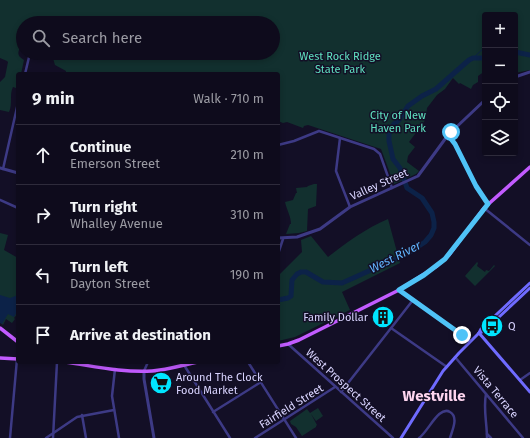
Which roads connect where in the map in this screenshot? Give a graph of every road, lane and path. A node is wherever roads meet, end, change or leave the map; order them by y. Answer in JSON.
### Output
{"nodes":[{"id":1,"x":28,"y":60,"type":"edge"},
{"id":2,"x":25,"y":72,"type":"edge"},
{"id":3,"x":530,"y":72,"type":"edge"},
{"id":4,"x":518,"y":75,"type":"edge"},
{"id":5,"x":482,"y":103,"type":"edge"},
{"id":6,"x":16,"y":113,"type":"edge"},
{"id":7,"x":13,"y":127,"type":"junction"},
{"id":8,"x":16,"y":128,"type":"edge"},
{"id":9,"x":448,"y":135,"type":"junction"},
{"id":10,"x":340,"y":138,"type":"junction"},
{"id":11,"x":280,"y":144,"type":"edge"},
{"id":12,"x":530,"y":167,"type":"edge"},
{"id":13,"x":1,"y":169,"type":"edge"},
{"id":14,"x":16,"y":173,"type":"edge"},
{"id":15,"x":393,"y":188,"type":"junction"},
{"id":16,"x":0,"y":200,"type":"edge"},
{"id":17,"x":488,"y":204,"type":"junction"},
{"id":18,"x":16,"y":207,"type":"edge"},
{"id":19,"x":350,"y":207,"type":"junction"},
{"id":20,"x":484,"y":208,"type":"junction"},
{"id":21,"x":280,"y":238,"type":"edge"},
{"id":22,"x":284,"y":239,"type":"junction"},
{"id":23,"x":530,"y":245,"type":"edge"},
{"id":24,"x":280,"y":249,"type":"edge"},
{"id":25,"x":530,"y":283,"type":"edge"},
{"id":26,"x":529,"y":287,"type":"edge"},
{"id":27,"x":399,"y":290,"type":"junction"},
{"id":28,"x":413,"y":300,"type":"junction"},
{"id":29,"x":0,"y":328,"type":"edge"},
{"id":30,"x":391,"y":328,"type":"junction"},
{"id":31,"x":479,"y":333,"type":"junction"},
{"id":32,"x":16,"y":340,"type":"edge"},
{"id":33,"x":470,"y":341,"type":"junction"},
{"id":34,"x":288,"y":344,"type":"junction"},
{"id":35,"x":280,"y":346,"type":"edge"},
{"id":36,"x":455,"y":357,"type":"junction"},
{"id":37,"x":0,"y":358,"type":"edge"},
{"id":38,"x":16,"y":359,"type":"edge"},
{"id":39,"x":17,"y":364,"type":"edge"},
{"id":40,"x":57,"y":364,"type":"edge"},
{"id":41,"x":80,"y":364,"type":"edge"},
{"id":42,"x":147,"y":364,"type":"edge"},
{"id":43,"x":189,"y":364,"type":"edge"},
{"id":44,"x":249,"y":364,"type":"edge"},
{"id":45,"x":184,"y":365,"type":"junction"},
{"id":46,"x":447,"y":367,"type":"junction"},
{"id":47,"x":116,"y":369,"type":"junction"},
{"id":48,"x":144,"y":371,"type":"junction"},
{"id":49,"x":530,"y":374,"type":"edge"},
{"id":50,"x":520,"y":380,"type":"junction"},
{"id":51,"x":261,"y":382,"type":"junction"},
{"id":52,"x":335,"y":387,"type":"junction"},
{"id":53,"x":341,"y":392,"type":"junction"},
{"id":54,"x":530,"y":392,"type":"edge"},
{"id":55,"x":486,"y":394,"type":"junction"},
{"id":56,"x":114,"y":410,"type":"junction"},
{"id":57,"x":214,"y":412,"type":"junction"},
{"id":58,"x":82,"y":415,"type":"junction"},
{"id":59,"x":284,"y":420,"type":"junction"},
{"id":60,"x":487,"y":433,"type":"junction"},
{"id":61,"x":52,"y":434,"type":"junction"},
{"id":62,"x":10,"y":438,"type":"edge"},
{"id":63,"x":46,"y":438,"type":"edge"},
{"id":64,"x":53,"y":438,"type":"edge"},
{"id":65,"x":86,"y":438,"type":"edge"},
{"id":66,"x":119,"y":438,"type":"edge"},
{"id":67,"x":154,"y":438,"type":"edge"},
{"id":68,"x":230,"y":438,"type":"edge"},
{"id":69,"x":255,"y":438,"type":"edge"},
{"id":70,"x":296,"y":438,"type":"edge"},
{"id":71,"x":393,"y":438,"type":"edge"},
{"id":72,"x":401,"y":438,"type":"edge"},
{"id":73,"x":419,"y":438,"type":"edge"},
{"id":74,"x":450,"y":438,"type":"edge"},
{"id":75,"x":487,"y":438,"type":"edge"},
{"id":76,"x":491,"y":438,"type":"edge"},
{"id":77,"x":523,"y":438,"type":"edge"}],
"edges":[{"from":1,"to":2,"type":"street"},
{"from":3,"to":4,"type":"street"},
{"from":5,"to":9,"type":"street","name":"Valley Street"},
{"from":6,"to":7,"type":"street"},
{"from":7,"to":8,"type":"street"},
{"from":7,"to":13,"type":"street"},
{"from":9,"to":15,"type":"street","name":"Valley Street"},
{"from":9,"to":17,"type":"street"},
{"from":10,"to":11,"type":"street"},
{"from":10,"to":15,"type":"street"},
{"from":10,"to":19,"type":"street"},
{"from":12,"to":17,"type":"main road"},
{"from":13,"to":14,"type":"street"},
{"from":15,"to":19,"type":"street","name":"Valley Street"},
{"from":16,"to":18,"type":"street"},
{"from":17,"to":20,"type":"main road"},
{"from":19,"to":22,"type":"street","name":"Valley Street"},
{"from":20,"to":23,"type":"street"},
{"from":20,"to":27,"type":"main road"},
{"from":21,"to":22,"type":"street","name":"Valley Street"},
{"from":22,"to":24,"type":"street"},
{"from":25,"to":26,"type":"main road"},
{"from":26,"to":31,"type":"main road"},
{"from":27,"to":28,"type":"main road"},
{"from":27,"to":34,"type":"main road"},
{"from":28,"to":30,"type":"street","name":"Fairfield Street"},
{"from":28,"to":33,"type":"main road"},
{"from":29,"to":32,"type":"main road"},
{"from":30,"to":46,"type":"street"},
{"from":30,"to":53,"type":"street","name":"Fairfield Street"},
{"from":31,"to":33,"type":"main road"},
{"from":31,"to":50,"type":"main road"},
{"from":33,"to":36,"type":"main road"},
{"from":34,"to":35,"type":"main road"},
{"from":34,"to":52,"type":"street","name":"West Prospect Street"},
{"from":36,"to":46,"type":"main road"},
{"from":36,"to":55,"type":"street","name":"Vista Terrace"},
{"from":37,"to":38,"type":"main road"},
{"from":39,"to":62,"type":"street"},
{"from":40,"to":61,"type":"street"},
{"from":41,"to":47,"type":"main road"},
{"from":42,"to":48,"type":"street"},
{"from":43,"to":45,"type":"main road"},
{"from":44,"to":51,"type":"street"},
{"from":45,"to":48,"type":"main road"},
{"from":45,"to":57,"type":"street"},
{"from":46,"to":72,"type":"main road"},
{"from":47,"to":48,"type":"main road"},
{"from":47,"to":56,"type":"street"},
{"from":48,"to":67,"type":"street"},
{"from":49,"to":50,"type":"street"},
{"from":50,"to":54,"type":"main road"},
{"from":51,"to":57,"type":"street"},
{"from":51,"to":59,"type":"street"},
{"from":52,"to":53,"type":"street","name":"West Prospect Street"},
{"from":52,"to":59,"type":"street","name":"Fairfield Street"},
{"from":53,"to":71,"type":"street","name":"West Prospect Street"},
{"from":55,"to":60,"type":"street"},
{"from":55,"to":77,"type":"street","name":"Vista Terrace"},
{"from":56,"to":58,"type":"street"},
{"from":56,"to":66,"type":"street"},
{"from":57,"to":68,"type":"street"},
{"from":58,"to":61,"type":"street"},
{"from":58,"to":65,"type":"street"},
{"from":59,"to":69,"type":"street","name":"Fairfield Street"},
{"from":59,"to":70,"type":"street"},
{"from":60,"to":75,"type":"street"},
{"from":60,"to":76,"type":"street"},
{"from":61,"to":63,"type":"street"},
{"from":61,"to":64,"type":"street"},
{"from":73,"to":74,"type":"street"}]}
